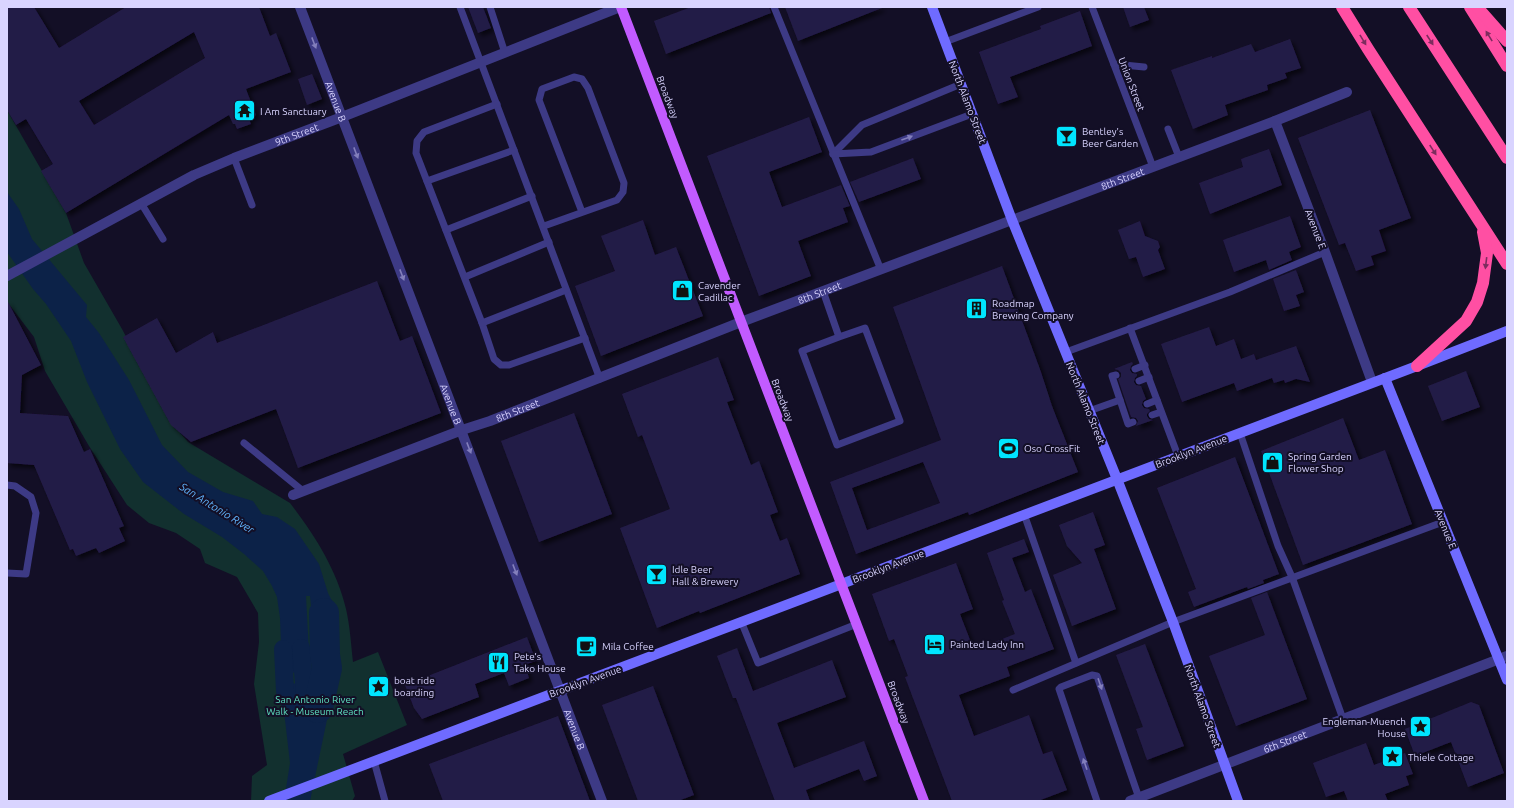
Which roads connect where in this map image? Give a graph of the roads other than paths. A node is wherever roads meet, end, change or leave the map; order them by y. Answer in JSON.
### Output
{"nodes":[{"id":1,"x":300,"y":7,"type":"edge"},
{"id":2,"x":460,"y":7,"type":"edge"},
{"id":3,"x":490,"y":7,"type":"edge"},
{"id":4,"x":620,"y":7,"type":"edge"},
{"id":5,"x":774,"y":7,"type":"edge"},
{"id":6,"x":932,"y":7,"type":"edge"},
{"id":7,"x":1038,"y":7,"type":"edge"},
{"id":8,"x":1092,"y":7,"type":"edge"},
{"id":9,"x":1342,"y":7,"type":"edge"},
{"id":10,"x":1409,"y":7,"type":"edge"},
{"id":11,"x":1470,"y":7,"type":"edge"},
{"id":12,"x":1477,"y":7,"type":"edge"},
{"id":13,"x":1507,"y":41,"type":"edge"},
{"id":14,"x":945,"y":42,"type":"junction"},
{"id":15,"x":505,"y":53,"type":"junction"},
{"id":16,"x":480,"y":62,"type":"junction"},
{"id":17,"x":1114,"y":64,"type":"junction"},
{"id":18,"x":1507,"y":66,"type":"edge"},
{"id":19,"x":1144,"y":67,"type":"dead end"},
{"id":20,"x":961,"y":84,"type":"junction"},
{"id":21,"x":1347,"y":92,"type":"dead end"},
{"id":22,"x":497,"y":104,"type":"junction"},
{"id":23,"x":972,"y":114,"type":"junction"},
{"id":24,"x":342,"y":117,"type":"junction"},
{"id":25,"x":1275,"y":121,"type":"junction"},
{"id":26,"x":1168,"y":129,"type":"dead end"},
{"id":27,"x":514,"y":150,"type":"junction"},
{"id":28,"x":833,"y":154,"type":"junction"},
{"id":29,"x":1179,"y":157,"type":"junction"},
{"id":30,"x":234,"y":158,"type":"junction"},
{"id":31,"x":1507,"y":158,"type":"edge"},
{"id":32,"x":1153,"y":167,"type":"junction"},
{"id":33,"x":427,"y":181,"type":"junction"},
{"id":34,"x":532,"y":196,"type":"junction"},
{"id":35,"x":141,"y":203,"type":"junction"},
{"id":36,"x":252,"y":205,"type":"dead end"},
{"id":37,"x":582,"y":212,"type":"junction"},
{"id":38,"x":1012,"y":220,"type":"junction"},
{"id":39,"x":1482,"y":224,"type":"junction"},
{"id":40,"x":544,"y":226,"type":"junction"},
{"id":41,"x":446,"y":230,"type":"junction"},
{"id":42,"x":163,"y":239,"type":"dead end"},
{"id":43,"x":549,"y":242,"type":"junction"},
{"id":44,"x":1325,"y":252,"type":"junction"},
{"id":45,"x":1507,"y":264,"type":"edge"},
{"id":46,"x":881,"y":270,"type":"junction"},
{"id":47,"x":7,"y":276,"type":"edge"},
{"id":48,"x":465,"y":277,"type":"junction"},
{"id":49,"x":566,"y":290,"type":"junction"},
{"id":50,"x":823,"y":291,"type":"junction"},
{"id":51,"x":741,"y":322,"type":"junction"},
{"id":52,"x":482,"y":323,"type":"junction"},
{"id":53,"x":1130,"y":328,"type":"junction"},
{"id":54,"x":1507,"y":331,"type":"edge"},
{"id":55,"x":839,"y":337,"type":"junction"},
{"id":56,"x":585,"y":338,"type":"junction"},
{"id":57,"x":1066,"y":352,"type":"junction"},
{"id":58,"x":1145,"y":365,"type":"junction"},
{"id":59,"x":1417,"y":366,"type":"junction"},
{"id":60,"x":1135,"y":369,"type":"dead end"},
{"id":61,"x":1116,"y":375,"type":"dead end"},
{"id":62,"x":1149,"y":377,"type":"junction"},
{"id":63,"x":1385,"y":378,"type":"junction"},
{"id":64,"x":600,"y":379,"type":"junction"},
{"id":65,"x":1139,"y":381,"type":"dead end"},
{"id":66,"x":1372,"y":382,"type":"junction"},
{"id":67,"x":1120,"y":400,"type":"junction"},
{"id":68,"x":1157,"y":400,"type":"junction"},
{"id":69,"x":1147,"y":404,"type":"dead end"},
{"id":70,"x":1089,"y":411,"type":"junction"},
{"id":71,"x":1162,"y":412,"type":"junction"},
{"id":72,"x":1152,"y":415,"type":"dead end"},
{"id":73,"x":1133,"y":422,"type":"dead end"},
{"id":74,"x":462,"y":430,"type":"junction"},
{"id":75,"x":1240,"y":432,"type":"junction"},
{"id":76,"x":244,"y":443,"type":"dead end"},
{"id":77,"x":1178,"y":456,"type":"junction"},
{"id":78,"x":1117,"y":479,"type":"junction"},
{"id":79,"x":7,"y":485,"type":"edge"},
{"id":80,"x":298,"y":493,"type":"joint"},
{"id":81,"x":1024,"y":514,"type":"junction"},
{"id":82,"x":1443,"y":522,"type":"junction"},
{"id":83,"x":7,"y":573,"type":"edge"},
{"id":84,"x":1292,"y":577,"type":"junction"},
{"id":85,"x":841,"y":583,"type":"junction"},
{"id":86,"x":741,"y":621,"type":"junction"},
{"id":87,"x":1173,"y":622,"type":"junction"},
{"id":88,"x":857,"y":624,"type":"junction"},
{"id":89,"x":1503,"y":658,"type":"edge"},
{"id":90,"x":1076,"y":663,"type":"junction"},
{"id":91,"x":1507,"y":680,"type":"edge"},
{"id":92,"x":560,"y":690,"type":"junction"},
{"id":93,"x":1013,"y":690,"type":"dead end"},
{"id":94,"x":1342,"y":719,"type":"junction"},
{"id":95,"x":374,"y":761,"type":"junction"},
{"id":96,"x":1225,"y":765,"type":"junction"},
{"id":97,"x":1135,"y":799,"type":"edge"},
{"id":98,"x":269,"y":801,"type":"edge"},
{"id":99,"x":385,"y":801,"type":"edge"},
{"id":100,"x":602,"y":801,"type":"edge"},
{"id":101,"x":924,"y":801,"type":"edge"},
{"id":102,"x":1097,"y":801,"type":"edge"},
{"id":103,"x":1238,"y":801,"type":"edge"}],
"edges":[{"from":1,"to":24,"type":"street","name":"Avenue B","one_way":true},
{"from":2,"to":16,"type":"lane"},
{"from":3,"to":15,"type":"lane"},
{"from":4,"to":15,"type":"street","name":"9th Street"},
{"from":4,"to":51,"type":"main road","name":"Broadway"},
{"from":5,"to":28,"type":"lane"},
{"from":6,"to":14,"type":"street","name":"North Alamo Street"},
{"from":7,"to":14,"type":"lane"},
{"from":8,"to":17,"type":"lane","name":"Union Street"},
{"from":9,"to":39,"type":"highway","one_way":true},
{"from":10,"to":31,"type":"highway","one_way":true},
{"from":18,"to":11,"type":"highway","one_way":true},
{"from":12,"to":13,"type":"highway"},
{"from":14,"to":20,"type":"street","name":"North Alamo Street"},
{"from":15,"to":16,"type":"street","name":"9th Street"},
{"from":16,"to":22,"type":"lane"},
{"from":16,"to":24,"type":"street","name":"9th Street"},
{"from":17,"to":19,"type":"lane"},
{"from":17,"to":32,"type":"lane","name":"Union Street"},
{"from":20,"to":23,"type":"street","name":"North Alamo Street"},
{"from":20,"to":28,"type":"lane"},
{"from":21,"to":25,"type":"street","name":"8th Street"},
{"from":22,"to":27,"type":"lane"},
{"from":22,"to":33,"type":"lane"},
{"from":28,"to":23,"type":"lane","one_way":true},
{"from":23,"to":38,"type":"street","name":"North Alamo Street"},
{"from":24,"to":30,"type":"street","name":"9th Street"},
{"from":24,"to":74,"type":"street","name":"Avenue B","one_way":true},
{"from":25,"to":29,"type":"street","name":"8th Street"},
{"from":25,"to":44,"type":"street","name":"Avenue E"},
{"from":26,"to":29,"type":"lane"},
{"from":27,"to":33,"type":"lane"},
{"from":27,"to":34,"type":"lane"},
{"from":28,"to":46,"type":"lane"},
{"from":29,"to":32,"type":"street","name":"8th Street"},
{"from":30,"to":35,"type":"street","name":"9th Street"},
{"from":30,"to":36,"type":"lane"},
{"from":32,"to":38,"type":"street","name":"8th Street"},
{"from":33,"to":41,"type":"lane"},
{"from":34,"to":40,"type":"lane"},
{"from":34,"to":41,"type":"lane"},
{"from":35,"to":42,"type":"lane"},
{"from":35,"to":47,"type":"street","name":"9th Street"},
{"from":37,"to":37,"type":"lane"},
{"from":37,"to":40,"type":"lane"},
{"from":38,"to":46,"type":"street","name":"8th Street"},
{"from":38,"to":57,"type":"street","name":"North Alamo Street"},
{"from":39,"to":45,"type":"highway"},
{"from":39,"to":59,"type":"highway","one_way":true},
{"from":40,"to":43,"type":"lane"},
{"from":41,"to":48,"type":"lane"},
{"from":43,"to":48,"type":"lane"},
{"from":43,"to":49,"type":"lane"},
{"from":44,"to":53,"type":"lane"},
{"from":44,"to":66,"type":"street","name":"Avenue E"},
{"from":46,"to":50,"type":"street","name":"8th Street"},
{"from":48,"to":52,"type":"lane"},
{"from":49,"to":52,"type":"lane"},
{"from":49,"to":56,"type":"lane"},
{"from":50,"to":51,"type":"street","name":"8th Street"},
{"from":50,"to":55,"type":"lane"},
{"from":51,"to":64,"type":"street","name":"8th Street"},
{"from":51,"to":85,"type":"main road","name":"Broadway"},
{"from":52,"to":56,"type":"lane"},
{"from":53,"to":57,"type":"lane"},
{"from":53,"to":58,"type":"lane"},
{"from":54,"to":59,"type":"street","name":"Brooklyn Avenue"},
{"from":55,"to":55,"type":"lane"},
{"from":56,"to":64,"type":"lane"},
{"from":57,"to":70,"type":"street","name":"North Alamo Street"},
{"from":58,"to":60,"type":"lane"},
{"from":58,"to":62,"type":"lane"},
{"from":59,"to":63,"type":"street","name":"Brooklyn Avenue"},
{"from":61,"to":67,"type":"lane"},
{"from":62,"to":65,"type":"lane"},
{"from":62,"to":68,"type":"lane"},
{"from":63,"to":66,"type":"street","name":"Brooklyn Avenue"},
{"from":63,"to":82,"type":"street","name":"Avenue E"},
{"from":64,"to":74,"type":"street","name":"8th Street"},
{"from":66,"to":75,"type":"street","name":"Brooklyn Avenue"},
{"from":67,"to":70,"type":"lane"},
{"from":67,"to":73,"type":"lane"},
{"from":68,"to":69,"type":"lane"},
{"from":68,"to":71,"type":"lane"},
{"from":70,"to":78,"type":"street","name":"North Alamo Street"},
{"from":71,"to":72,"type":"lane"},
{"from":71,"to":77,"type":"lane"},
{"from":74,"to":80,"type":"street","name":"8th Street"},
{"from":74,"to":92,"type":"street","name":"Avenue B","one_way":true},
{"from":75,"to":77,"type":"street","name":"Brooklyn Avenue"},
{"from":75,"to":84,"type":"lane"},
{"from":76,"to":80,"type":"lane"},
{"from":77,"to":78,"type":"street","name":"Brooklyn Avenue"},
{"from":78,"to":81,"type":"street","name":"Brooklyn Avenue"},
{"from":78,"to":87,"type":"street","name":"North Alamo Street"},
{"from":79,"to":83,"type":"lane"},
{"from":81,"to":85,"type":"street","name":"Brooklyn Avenue"},
{"from":81,"to":90,"type":"lane"},
{"from":82,"to":84,"type":"lane"},
{"from":82,"to":89,"type":"street","name":"Avenue E"},
{"from":84,"to":87,"type":"lane"},
{"from":84,"to":94,"type":"lane"},
{"from":85,"to":86,"type":"street","name":"Brooklyn Avenue"},
{"from":85,"to":88,"type":"main road","name":"Broadway"},
{"from":86,"to":88,"type":"lane"},
{"from":86,"to":92,"type":"street","name":"Brooklyn Avenue"},
{"from":87,"to":90,"type":"lane"},
{"from":87,"to":96,"type":"street","name":"North Alamo Street"},
{"from":88,"to":101,"type":"main road","name":"Broadway"},
{"from":89,"to":91,"type":"street","name":"Avenue E"},
{"from":89,"to":94,"type":"street","name":"6th Street"},
{"from":90,"to":93,"type":"lane"},
{"from":92,"to":95,"type":"street","name":"Brooklyn Avenue"},
{"from":92,"to":100,"type":"street","name":"Avenue B"},
{"from":94,"to":96,"type":"street","name":"6th Street"},
{"from":95,"to":98,"type":"street","name":"Brooklyn Avenue"},
{"from":95,"to":99,"type":"lane"},
{"from":96,"to":97,"type":"street","name":"6th Street"},
{"from":96,"to":103,"type":"street","name":"North Alamo Street"},
{"from":102,"to":97,"type":"lane","one_way":true}]}
